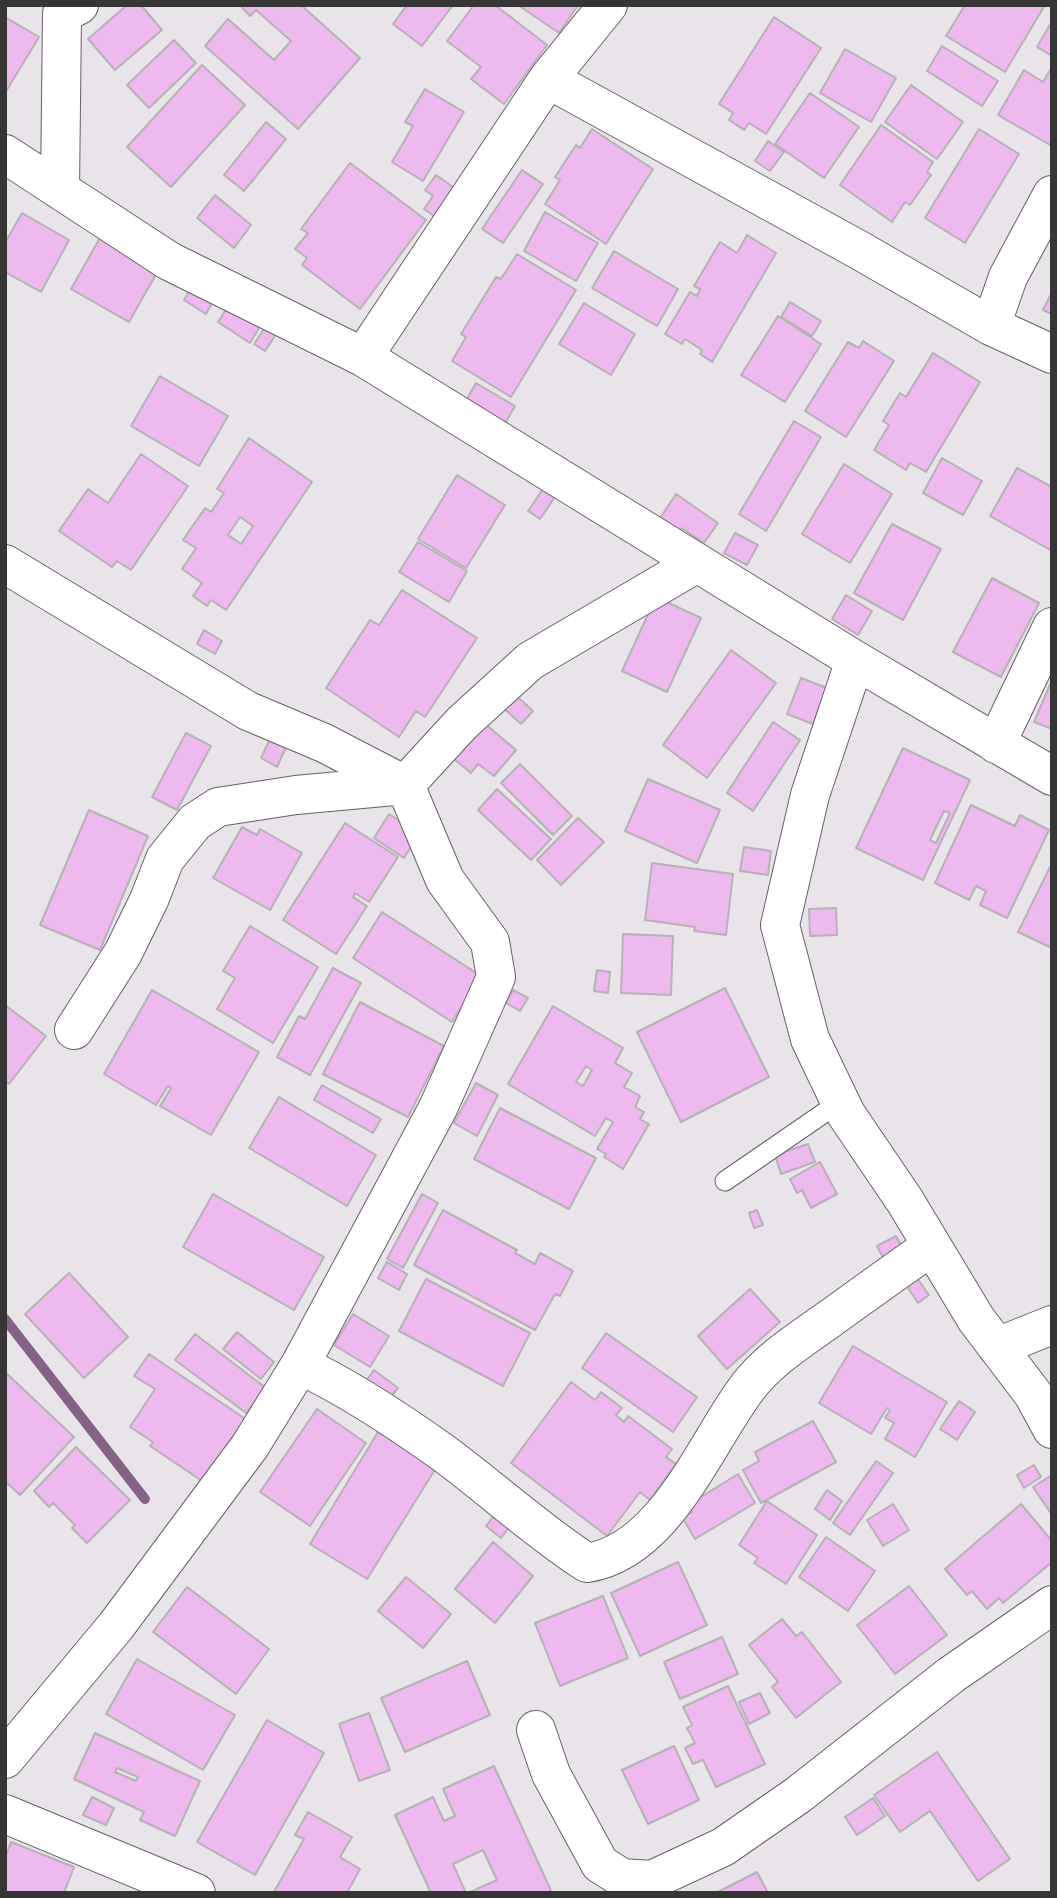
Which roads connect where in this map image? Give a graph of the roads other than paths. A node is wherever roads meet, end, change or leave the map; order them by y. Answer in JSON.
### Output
{"nodes":[{"id":1,"x":79,"y":5,"type":"edge"},
{"id":2,"x":608,"y":5,"type":"edge"},
{"id":3,"x":548,"y":79,"type":"junction"},
{"id":4,"x":5,"y":154,"type":"edge"},
{"id":5,"x":60,"y":190,"type":"junction"},
{"id":6,"x":1052,"y":195,"type":"edge"},
{"id":7,"x":991,"y":326,"type":"junction"},
{"id":8,"x":1052,"y":354,"type":"edge"},
{"id":9,"x":363,"y":357,"type":"junction"},
{"id":10,"x":697,"y":563,"type":"junction"},
{"id":11,"x":5,"y":564,"type":"edge"},
{"id":12,"x":1052,"y":626,"type":"edge"},
{"id":13,"x":855,"y":660,"type":"junction"},
{"id":14,"x":996,"y":744,"type":"junction"},
{"id":15,"x":1052,"y":776,"type":"edge"},
{"id":16,"x":405,"y":785,"type":"junction"},
{"id":17,"x":74,"y":1030,"type":"dead end"},
{"id":18,"x":840,"y":1102,"type":"junction"},
{"id":19,"x":725,"y":1181,"type":"dead end"},
{"id":20,"x":932,"y":1246,"type":"junction"},
{"id":21,"x":1052,"y":1325,"type":"edge"},
{"id":22,"x":997,"y":1347,"type":"junction"},
{"id":23,"x":300,"y":1365,"type":"junction"},
{"id":24,"x":1052,"y":1429,"type":"edge"},
{"id":25,"x":1052,"y":1605,"type":"edge"},
{"id":26,"x":536,"y":1730,"type":"dead end"},
{"id":27,"x":5,"y":1759,"type":"edge"},
{"id":28,"x":5,"y":1814,"type":"edge"},
{"id":29,"x":619,"y":1885,"type":"edge"},
{"id":30,"x":196,"y":1893,"type":"edge"}],
"edges":[{"from":1,"to":5,"type":"street"},
{"from":2,"to":3,"type":"street"},
{"from":3,"to":7,"type":"street"},
{"from":3,"to":9,"type":"street"},
{"from":4,"to":5,"type":"street"},
{"from":5,"to":9,"type":"street"},
{"from":6,"to":7,"type":"street"},
{"from":7,"to":8,"type":"street"},
{"from":9,"to":10,"type":"street"},
{"from":10,"to":13,"type":"street"},
{"from":10,"to":16,"type":"street"},
{"from":11,"to":16,"type":"street"},
{"from":12,"to":14,"type":"street"},
{"from":13,"to":14,"type":"street"},
{"from":13,"to":18,"type":"street"},
{"from":14,"to":15,"type":"street"},
{"from":16,"to":17,"type":"street"},
{"from":16,"to":23,"type":"street"},
{"from":18,"to":19,"type":"lane"},
{"from":18,"to":20,"type":"street"},
{"from":20,"to":22,"type":"street"},
{"from":20,"to":23,"type":"street"},
{"from":21,"to":22,"type":"street"},
{"from":22,"to":24,"type":"street"},
{"from":23,"to":27,"type":"street"},
{"from":25,"to":29,"type":"street"},
{"from":26,"to":29,"type":"street"},
{"from":28,"to":30,"type":"street"}]}
